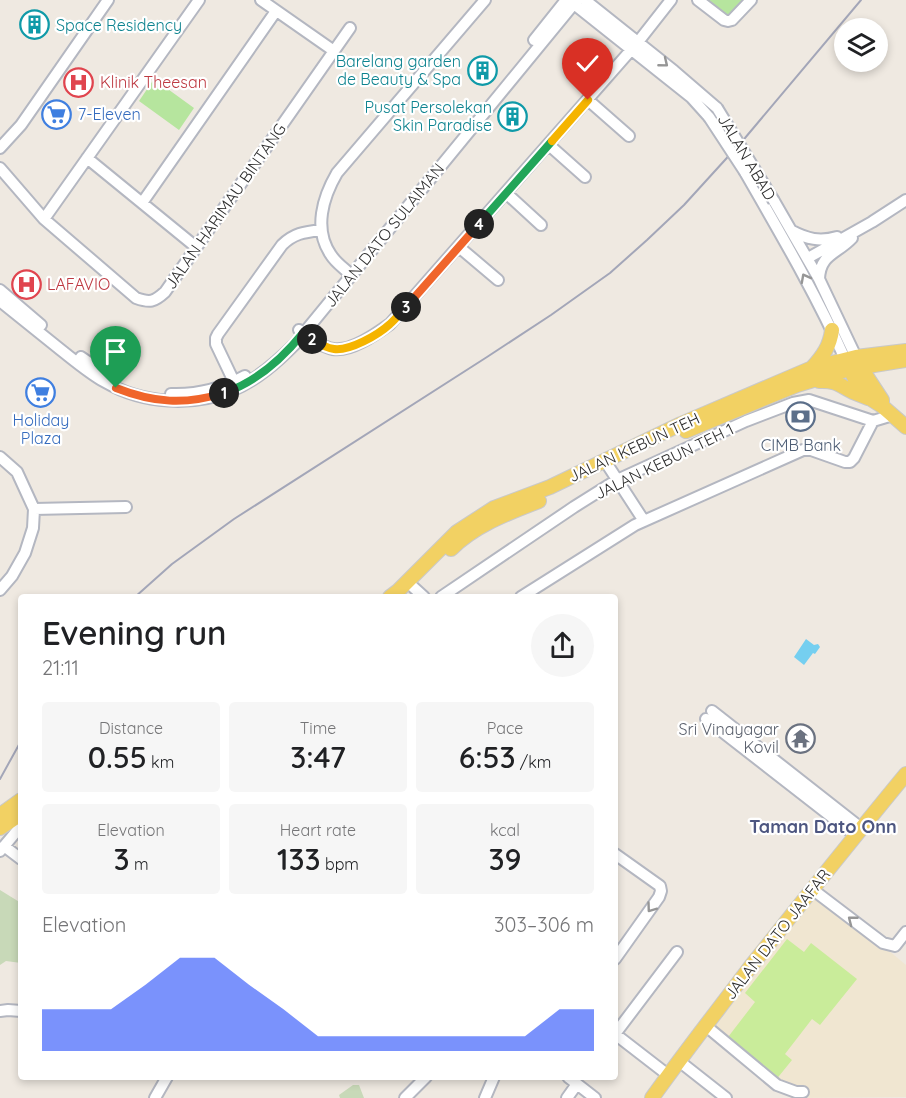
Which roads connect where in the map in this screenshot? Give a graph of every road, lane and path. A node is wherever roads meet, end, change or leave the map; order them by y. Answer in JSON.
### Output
{"nodes":[{"id":1,"x":108,"y":0,"type":"edge"},
{"id":2,"x":199,"y":0,"type":"edge"},
{"id":3,"x":261,"y":0,"type":"edge"},
{"id":4,"x":485,"y":0,"type":"edge"},
{"id":5,"x":585,"y":0,"type":"edge"},
{"id":6,"x":671,"y":0,"type":"edge"},
{"id":7,"x":698,"y":0,"type":"edge"},
{"id":8,"x":750,"y":0,"type":"edge"},
{"id":9,"x":571,"y":1,"type":"edge"},
{"id":10,"x":276,"y":11,"type":"junction"},
{"id":11,"x":350,"y":28,"type":"dead end"},
{"id":12,"x":634,"y":46,"type":"junction"},
{"id":13,"x":334,"y":51,"type":"junction"},
{"id":14,"x":588,"y":100,"type":"junction"},
{"id":15,"x":628,"y":136,"type":"dead end"},
{"id":16,"x":549,"y":145,"type":"junction"},
{"id":17,"x":0,"y":148,"type":"edge"},
{"id":18,"x":87,"y":159,"type":"junction"},
{"id":19,"x":0,"y":168,"type":"edge"},
{"id":20,"x":585,"y":177,"type":"dead end"},
{"id":21,"x":506,"y":193,"type":"junction"},
{"id":22,"x":906,"y":200,"type":"edge"},
{"id":23,"x":142,"y":203,"type":"junction"},
{"id":24,"x":44,"y":219,"type":"junction"},
{"id":25,"x":541,"y":225,"type":"dead end"},
{"id":26,"x":861,"y":229,"type":"junction"},
{"id":27,"x":321,"y":230,"type":"junction"},
{"id":28,"x":788,"y":235,"type":"junction"},
{"id":29,"x":196,"y":247,"type":"junction"},
{"id":30,"x":459,"y":247,"type":"junction"},
{"id":31,"x":808,"y":258,"type":"junction"},
{"id":32,"x":349,"y":273,"type":"junction"},
{"id":33,"x":819,"y":279,"type":"junction"},
{"id":34,"x":498,"y":280,"type":"dead end"},
{"id":35,"x":0,"y":290,"type":"edge"},
{"id":36,"x":0,"y":301,"type":"edge"},
{"id":37,"x":832,"y":330,"type":"junction"},
{"id":38,"x":301,"y":331,"type":"junction"},
{"id":39,"x":906,"y":351,"type":"edge"},
{"id":40,"x":899,"y":361,"type":"edge"},
{"id":41,"x":853,"y":363,"type":"junction"},
{"id":42,"x":812,"y":368,"type":"junction"},
{"id":43,"x":805,"y":383,"type":"junction"},
{"id":44,"x":236,"y":385,"type":"junction"},
{"id":45,"x":881,"y":404,"type":"junction"},
{"id":46,"x":873,"y":421,"type":"junction"},
{"id":47,"x":906,"y":427,"type":"edge"},
{"id":48,"x":0,"y":457,"type":"edge"},
{"id":49,"x":611,"y":470,"type":"junction"},
{"id":50,"x":126,"y":507,"type":"dead end"},
{"id":51,"x":34,"y":509,"type":"junction"},
{"id":52,"x":644,"y":521,"type":"junction"},
{"id":53,"x":0,"y":590,"type":"edge"},
{"id":54,"x":394,"y":594,"type":"edge"},
{"id":55,"x":413,"y":594,"type":"edge"},
{"id":56,"x":445,"y":594,"type":"edge"},
{"id":57,"x":526,"y":594,"type":"edge"},
{"id":58,"x":709,"y":715,"type":"dead end"},
{"id":59,"x":906,"y":774,"type":"edge"},
{"id":60,"x":15,"y":813,"type":"edge"},
{"id":61,"x":0,"y":828,"type":"edge"},
{"id":62,"x":858,"y":831,"type":"junction"},
{"id":63,"x":2,"y":849,"type":"edge"},
{"id":64,"x":618,"y":856,"type":"edge"},
{"id":65,"x":18,"y":857,"type":"edge"},
{"id":66,"x":812,"y":889,"type":"junction"},
{"id":67,"x":906,"y":932,"type":"edge"},
{"id":68,"x":677,"y":952,"type":"dead end"},
{"id":69,"x":618,"y":955,"type":"edge"},
{"id":70,"x":0,"y":1011,"type":"edge"},
{"id":71,"x":18,"y":1011,"type":"edge"},
{"id":72,"x":705,"y":1026,"type":"junction"},
{"id":73,"x":618,"y":1030,"type":"edge"},
{"id":74,"x":618,"y":1036,"type":"edge"},
{"id":75,"x":679,"y":1061,"type":"junction"},
{"id":76,"x":668,"y":1075,"type":"junction"},
{"id":77,"x":165,"y":1080,"type":"edge"},
{"id":78,"x":423,"y":1080,"type":"edge"},
{"id":79,"x":493,"y":1080,"type":"edge"},
{"id":80,"x":571,"y":1080,"type":"edge"},
{"id":81,"x":577,"y":1084,"type":"junction"},
{"id":82,"x":802,"y":1092,"type":"dead end"},
{"id":83,"x":155,"y":1098,"type":"edge"},
{"id":84,"x":405,"y":1098,"type":"edge"},
{"id":85,"x":485,"y":1098,"type":"edge"},
{"id":86,"x":567,"y":1098,"type":"edge"},
{"id":87,"x":595,"y":1098,"type":"edge"},
{"id":88,"x":652,"y":1098,"type":"edge"},
{"id":89,"x":726,"y":1098,"type":"edge"}],
"edges":[{"from":1,"to":17,"type":"street"},
{"from":2,"to":18,"type":"street"},
{"from":3,"to":10,"type":"street"},
{"from":4,"to":27,"type":"street"},
{"from":5,"to":12,"type":"street","name":"JALAN ABAD"},
{"from":6,"to":12,"type":"street"},
{"from":7,"to":8,"type":"street"},
{"from":9,"to":12,"type":"street","name":"JALAN ABAD"},
{"from":9,"to":32,"type":"street","name":"JALAN DATO SULAIMAN"},
{"from":10,"to":13,"type":"street"},
{"from":10,"to":23,"type":"street"},
{"from":11,"to":13,"type":"street","name":"JALAN HARIMAU BINTANG"},
{"from":12,"to":14,"type":"street"},
{"from":12,"to":28,"type":"street","name":"JALAN ABAD","bridge":true},
{"from":12,"to":28,"type":"street","name":"JALAN ABAD","one_way":true,"bridge":true},
{"from":13,"to":29,"type":"street","name":"JALAN HARIMAU BINTANG"},
{"from":14,"to":15,"type":"street"},
{"from":14,"to":16,"type":"street"},
{"from":16,"to":20,"type":"street"},
{"from":16,"to":21,"type":"street"},
{"from":18,"to":23,"type":"street"},
{"from":18,"to":24,"type":"street"},
{"from":19,"to":24,"type":"street","name":"JALAN HARIMAU BINTANG"},
{"from":21,"to":25,"type":"street"},
{"from":21,"to":30,"type":"street"},
{"from":22,"to":26,"type":"street"},
{"from":23,"to":29,"type":"street"},
{"from":24,"to":29,"type":"street","name":"JALAN HARIMAU BINTANG"},
{"from":26,"to":28,"type":"street"},
{"from":26,"to":31,"type":"street"},
{"from":26,"to":33,"type":"street"},
{"from":27,"to":32,"type":"street"},
{"from":27,"to":44,"type":"street"},
{"from":28,"to":31,"type":"street","name":"JALAN ABAD"},
{"from":37,"to":28,"type":"street","name":"JALAN ABAD","one_way":true},
{"from":30,"to":34,"type":"street"},
{"from":30,"to":38,"type":"street"},
{"from":31,"to":33,"type":"street","name":"JALAN ABAD"},
{"from":32,"to":38,"type":"street","name":"JALAN DATO SULAIMAN"},
{"from":33,"to":41,"type":"street","name":"JALAN ABAD"},
{"from":35,"to":44,"type":"street","name":"JALAN DATO SULAIMAN"},
{"from":36,"to":44,"type":"street","name":"JALAN DATO SULAIMAN"},
{"from":37,"to":41,"type":"street","name":"JALAN ABAD"},
{"from":37,"to":42,"type":"main road"},
{"from":38,"to":44,"type":"street","name":"JALAN DATO SULAIMAN"},
{"from":39,"to":41,"type":"main road","name":"JALAN KEBUN TEH"},
{"from":40,"to":41,"type":"main road","name":"JALAN KEBUN TEH"},
{"from":40,"to":45,"type":"main road"},
{"from":41,"to":42,"type":"main road","name":"JALAN KEBUN TEH"},
{"from":41,"to":43,"type":"main road","name":"JALAN KEBUN TEH"},
{"from":41,"to":45,"type":"main road"},
{"from":42,"to":49,"type":"main road","name":"JALAN KEBUN TEH"},
{"from":43,"to":45,"type":"main road"},
{"from":43,"to":49,"type":"main road","name":"JALAN KEBUN TEH"},
{"from":45,"to":46,"type":"street"},
{"from":45,"to":47,"type":"main road"},
{"from":46,"to":49,"type":"street","name":"JALAN KEBUN TEH 1"},
{"from":46,"to":52,"type":"street"},
{"from":48,"to":51,"type":"street"},
{"from":49,"to":52,"type":"street"},
{"from":49,"to":54,"type":"main road","name":"JALAN KEBUN TEH"},
{"from":49,"to":55,"type":"main road","name":"JALAN KEBUN TEH"},
{"from":49,"to":56,"type":"street","name":"JALAN KEBUN TEH 1"},
{"from":50,"to":51,"type":"street"},
{"from":51,"to":53,"type":"street"},
{"from":52,"to":57,"type":"street"},
{"from":58,"to":62,"type":"street"},
{"from":59,"to":62,"type":"main road","name":"JALAN DATO JAAFAR"},
{"from":60,"to":61,"type":"main road"},
{"from":60,"to":63,"type":"street"},
{"from":62,"to":66,"type":"main road","name":"JALAN DATO JAAFAR"},
{"from":63,"to":65,"type":"street"},
{"from":64,"to":69,"type":"street","one_way":true},
{"from":67,"to":66,"type":"street","one_way":true},
{"from":66,"to":72,"type":"main road","name":"JALAN DATO JAAFAR"},
{"from":68,"to":73,"type":"street"},
{"from":70,"to":71,"type":"street"},
{"from":72,"to":75,"type":"main road","name":"JALAN DATO JAAFAR"},
{"from":72,"to":82,"type":"street"},
{"from":74,"to":76,"type":"street"},
{"from":75,"to":76,"type":"main road","name":"JALAN DATO JAAFAR"},
{"from":75,"to":89,"type":"street"},
{"from":76,"to":88,"type":"main road","name":"JALAN DATO JAAFAR"},
{"from":77,"to":83,"type":"street"},
{"from":78,"to":84,"type":"street"},
{"from":79,"to":85,"type":"street"},
{"from":80,"to":81,"type":"street"},
{"from":81,"to":86,"type":"street"},
{"from":81,"to":87,"type":"street"}]}
